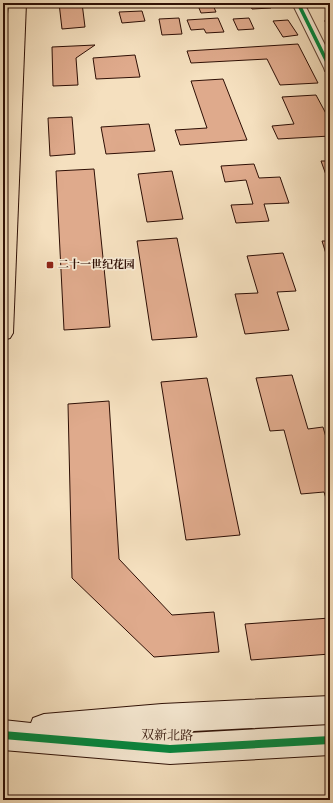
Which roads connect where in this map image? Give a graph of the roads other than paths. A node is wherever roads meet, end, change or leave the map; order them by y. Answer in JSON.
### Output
{"nodes":[{"id":1,"x":8,"y":3,"type":"edge"},
{"id":2,"x":14,"y":3,"type":"edge"},
{"id":3,"x":20,"y":3,"type":"edge"},
{"id":4,"x":298,"y":3,"type":"edge"},
{"id":5,"x":3,"y":62,"type":"edge"},
{"id":6,"x":330,"y":68,"type":"edge"},
{"id":7,"x":3,"y":163,"type":"edge"},
{"id":8,"x":3,"y":333,"type":"edge"},
{"id":9,"x":330,"y":710,"type":"edge"},
{"id":10,"x":3,"y":731,"type":"edge"},
{"id":11,"x":3,"y":735,"type":"edge"},
{"id":12,"x":330,"y":740,"type":"edge"}],
"edges":[{"from":1,"to":5,"type":"main road"},
{"from":2,"to":7,"type":"main road"},
{"from":3,"to":8,"type":"main road"},
{"from":4,"to":6,"type":"street"},
{"from":9,"to":10,"type":"street","name":"双新北路"},
{"from":11,"to":12,"type":"street","name":"双新北路"}]}
